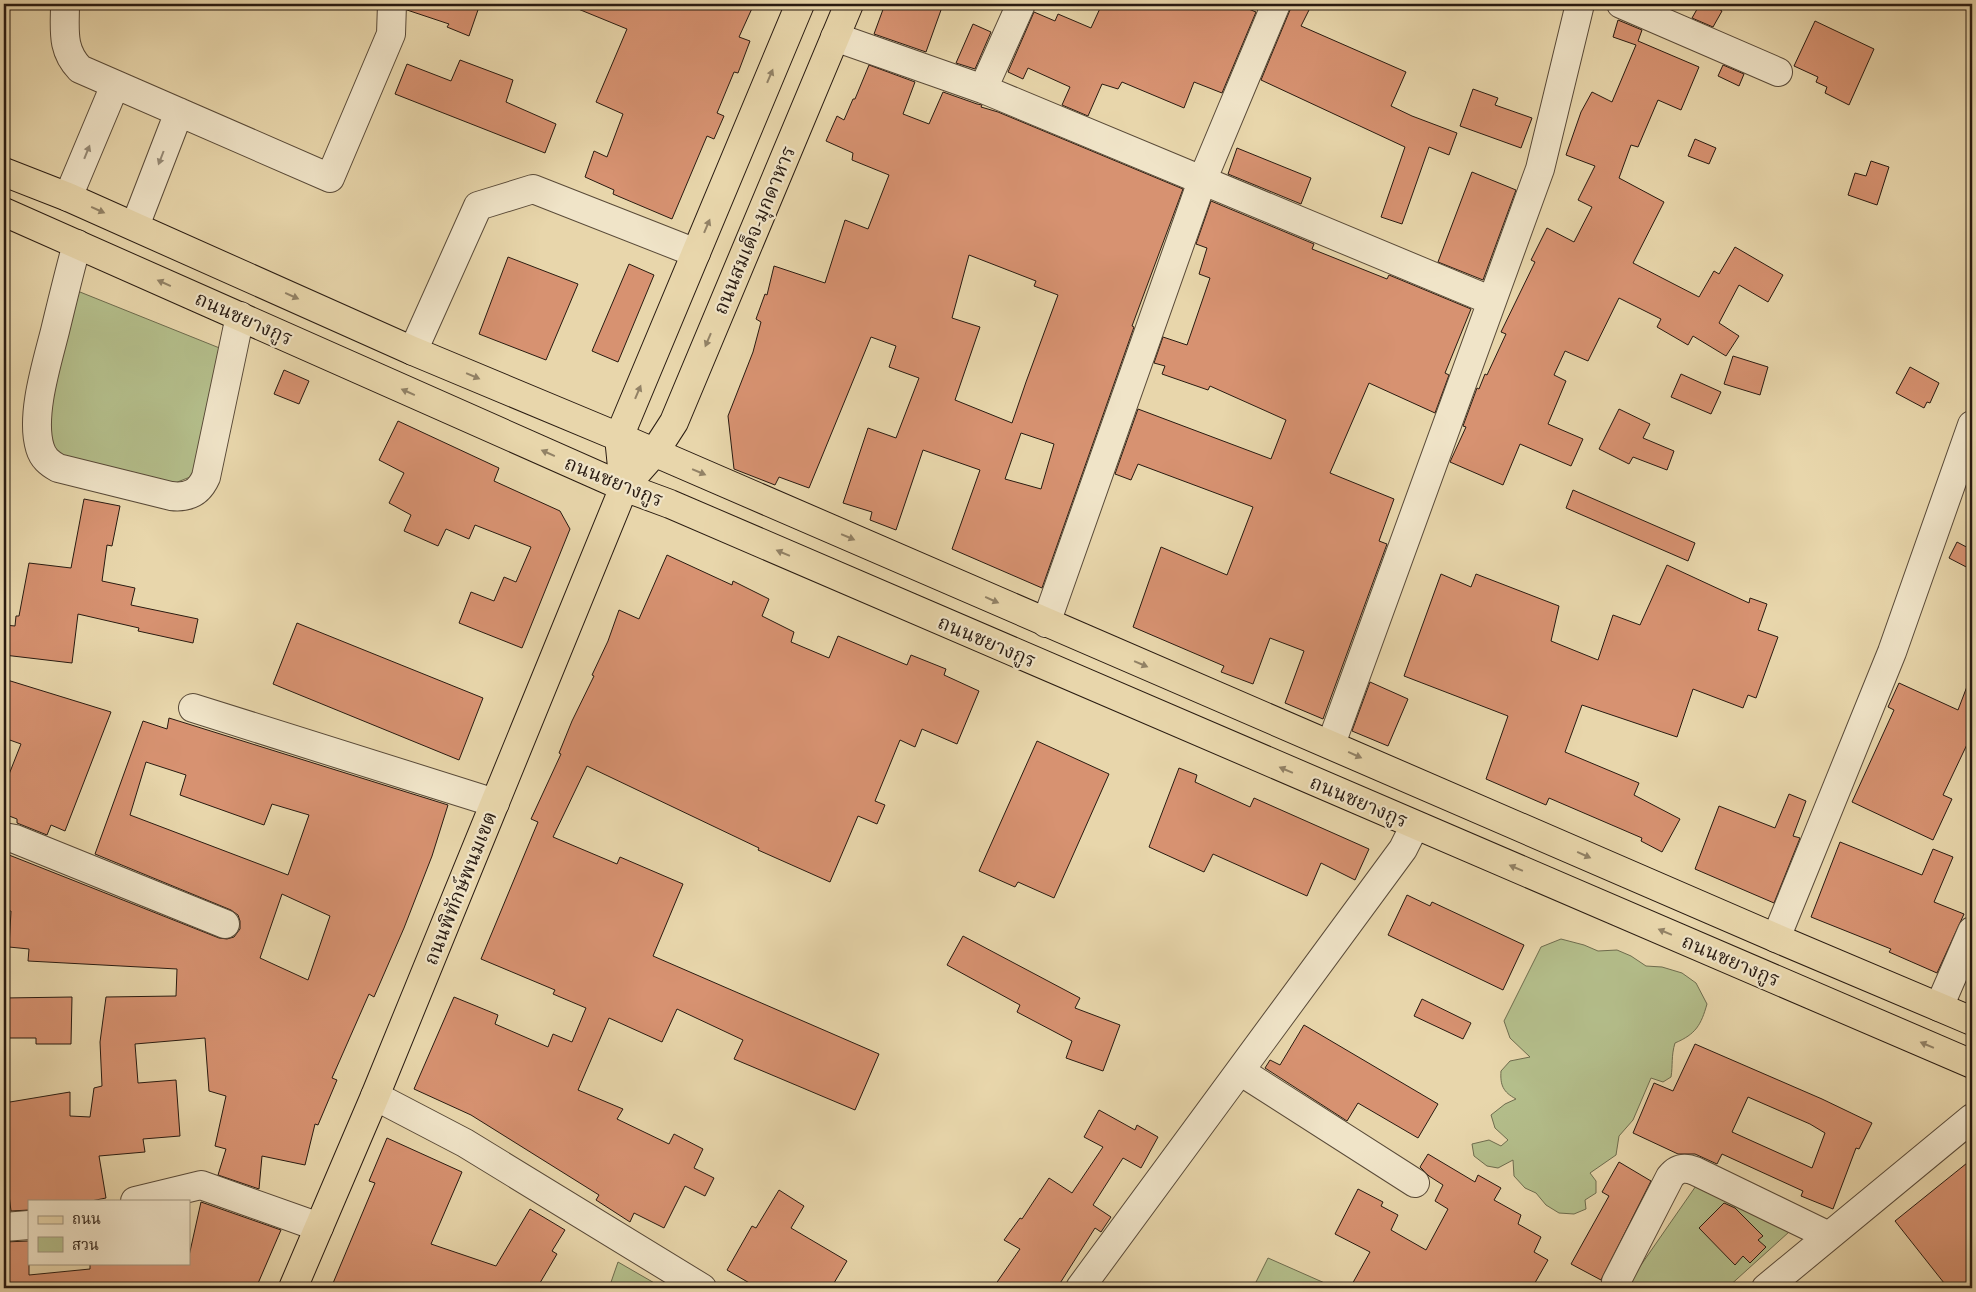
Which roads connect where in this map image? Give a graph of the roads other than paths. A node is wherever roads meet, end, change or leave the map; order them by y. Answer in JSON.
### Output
{"nodes":[{"id":1,"x":65,"y":4,"type":"edge"},
{"id":2,"x":392,"y":4,"type":"edge"},
{"id":3,"x":800,"y":4,"type":"edge"},
{"id":4,"x":849,"y":4,"type":"edge"},
{"id":5,"x":1021,"y":4,"type":"edge"},
{"id":6,"x":1276,"y":4,"type":"edge"},
{"id":7,"x":1580,"y":4,"type":"edge"},
{"id":8,"x":1621,"y":4,"type":"edge"},
{"id":9,"x":835,"y":37,"type":"junction"},
{"id":10,"x":1778,"y":72,"type":"dead end"},
{"id":11,"x":115,"y":85,"type":"junction"},
{"id":12,"x":983,"y":89,"type":"junction"},
{"id":13,"x":179,"y":112,"type":"junction"},
{"id":14,"x":4,"y":172,"type":"edge"},
{"id":15,"x":1202,"y":181,"type":"junction"},
{"id":16,"x":68,"y":197,"type":"junction"},
{"id":17,"x":4,"y":212,"type":"edge"},
{"id":18,"x":135,"y":226,"type":"junction"},
{"id":19,"x":77,"y":244,"type":"junction"},
{"id":20,"x":696,"y":253,"type":"junction"},
{"id":21,"x":1492,"y":301,"type":"junction"},
{"id":22,"x":240,"y":316,"type":"junction"},
{"id":23,"x":413,"y":351,"type":"junction"},
{"id":24,"x":1972,"y":425,"type":"edge"},
{"id":25,"x":619,"y":437,"type":"junction"},
{"id":26,"x":654,"y":453,"type":"junction"},
{"id":27,"x":624,"y":487,"type":"junction"},
{"id":28,"x":1046,"y":623,"type":"junction"},
{"id":29,"x":192,"y":708,"type":"dead end"},
{"id":30,"x":1331,"y":744,"type":"junction"},
{"id":31,"x":494,"y":803,"type":"junction"},
{"id":32,"x":1415,"y":825,"type":"junction"},
{"id":33,"x":4,"y":837,"type":"edge"},
{"id":34,"x":225,"y":924,"type":"dead end"},
{"id":35,"x":1972,"y":931,"type":"edge"},
{"id":36,"x":1776,"y":938,"type":"junction"},
{"id":37,"x":1939,"y":1007,"type":"junction"},
{"id":38,"x":1972,"y":1021,"type":"edge"},
{"id":39,"x":1972,"y":1064,"type":"edge"},
{"id":40,"x":1240,"y":1071,"type":"junction"},
{"id":41,"x":375,"y":1096,"type":"junction"},
{"id":42,"x":1972,"y":1118,"type":"edge"},
{"id":43,"x":1415,"y":1184,"type":"dead end"},
{"id":44,"x":139,"y":1200,"type":"edge"},
{"id":45,"x":28,"y":1225,"type":"edge"},
{"id":46,"x":4,"y":1227,"type":"edge"},
{"id":47,"x":319,"y":1227,"type":"junction"},
{"id":48,"x":1829,"y":1236,"type":"junction"},
{"id":49,"x":1616,"y":1282,"type":"dead end"},
{"id":50,"x":691,"y":1285,"type":"edge"},
{"id":51,"x":293,"y":1288,"type":"edge"},
{"id":52,"x":1080,"y":1288,"type":"edge"},
{"id":53,"x":1766,"y":1288,"type":"edge"}],
"edges":[{"from":1,"to":11,"type":"street"},
{"from":2,"to":13,"type":"street"},
{"from":20,"to":3,"type":"main road","one_way":true},
{"from":4,"to":9,"type":"main road","name":"ถนนสมเด็จ-มุกดาหาร"},
{"from":5,"to":12,"type":"street"},
{"from":6,"to":15,"type":"street"},
{"from":7,"to":21,"type":"street"},
{"from":8,"to":10,"type":"street"},
{"from":9,"to":12,"type":"street"},
{"from":9,"to":26,"type":"main road","name":"ถนนสมเด็จ-มุกดาหาร","one_way":true},
{"from":11,"to":13,"type":"street"},
{"from":16,"to":11,"type":"street","one_way":true},
{"from":12,"to":15,"type":"street"},
{"from":13,"to":18,"type":"street","one_way":true},
{"from":14,"to":16,"type":"main road","name":"ถนนชยางกูร"},
{"from":15,"to":21,"type":"street"},
{"from":15,"to":28,"type":"street"},
{"from":16,"to":18,"type":"main road","name":"ถนนชยางกูร","one_way":true},
{"from":17,"to":19,"type":"main road","name":"ถนนชยางกูร"},
{"from":18,"to":23,"type":"main road","name":"ถนนชยางกูร","one_way":true},
{"from":22,"to":19,"type":"main road","name":"ถนนชยางกูร","one_way":true},
{"from":19,"to":22,"type":"street"},
{"from":20,"to":23,"type":"street"},
{"from":25,"to":20,"type":"main road","one_way":true},
{"from":21,"to":30,"type":"street"},
{"from":27,"to":22,"type":"main road","name":"ถนนชยางกูร","one_way":true},
{"from":23,"to":25,"type":"main road","name":"ถนนชยางกูร","one_way":true},
{"from":24,"to":36,"type":"street"},
{"from":25,"to":26,"type":"main road","name":"ถนนชยางกูร"},
{"from":25,"to":27,"type":"main road"},
{"from":26,"to":27,"type":"main road","name":"ถนนสมเด็จ-มุกดาหาร"},
{"from":26,"to":28,"type":"main road","name":"ถนนชยางกูร","one_way":true},
{"from":27,"to":31,"type":"main road","name":"ถนนพิทักษ์พนมเขต"},
{"from":32,"to":27,"type":"main road","name":"ถนนชยางกูร","one_way":true},
{"from":28,"to":30,"type":"main road","name":"ถนนชยางกูร","one_way":true},
{"from":29,"to":31,"type":"street"},
{"from":30,"to":36,"type":"main road","name":"ถนนชยางกูร","one_way":true},
{"from":31,"to":41,"type":"main road","name":"ถนนพิทักษ์พนมเขต"},
{"from":39,"to":32,"type":"main road","name":"ถนนชยางกูร","one_way":true},
{"from":32,"to":40,"type":"street"},
{"from":33,"to":34,"type":"street"},
{"from":35,"to":37,"type":"street"},
{"from":36,"to":37,"type":"main road","name":"ถนนชยางกูร"},
{"from":37,"to":38,"type":"main road","name":"ถนนชยางกูร"},
{"from":40,"to":43,"type":"street"},
{"from":40,"to":52,"type":"street"},
{"from":41,"to":47,"type":"main road","name":"ถนนพิทักษ์พนมเขต"},
{"from":41,"to":50,"type":"street"},
{"from":42,"to":48,"type":"street"},
{"from":44,"to":47,"type":"street"},
{"from":45,"to":46,"type":"street"},
{"from":47,"to":51,"type":"main road","name":"ถนนพิทักษ์พนมเขต"},
{"from":48,"to":49,"type":"street"},
{"from":48,"to":53,"type":"street"}]}
